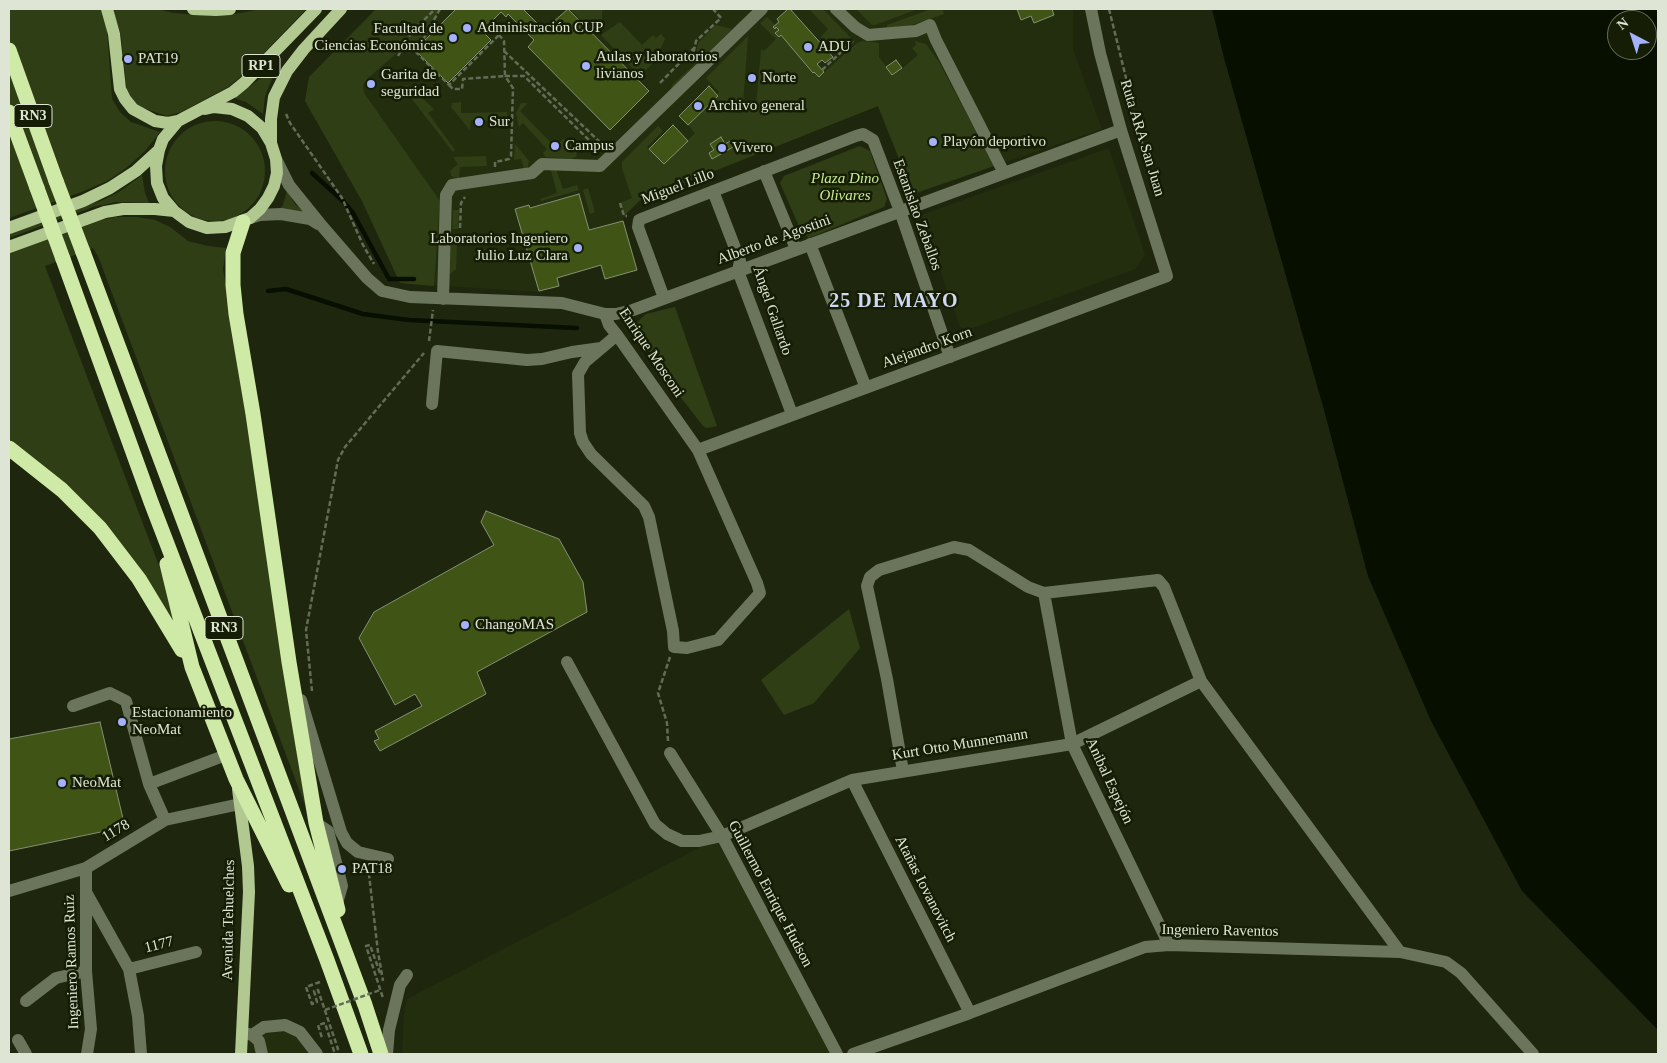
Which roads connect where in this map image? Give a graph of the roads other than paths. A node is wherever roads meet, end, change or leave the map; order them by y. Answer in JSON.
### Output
{"nodes":[{"id":1,"x":107,"y":9,"type":"edge"},
{"id":2,"x":193,"y":9,"type":"edge"},
{"id":3,"x":230,"y":9,"type":"edge"},
{"id":4,"x":316,"y":9,"type":"edge"},
{"id":5,"x":341,"y":9,"type":"edge"},
{"id":6,"x":762,"y":9,"type":"edge"},
{"id":7,"x":836,"y":9,"type":"edge"},
{"id":8,"x":1091,"y":9,"type":"edge"},
{"id":9,"x":9,"y":50,"type":"edge"},
{"id":10,"x":196,"y":111,"type":"junction"},
{"id":11,"x":9,"y":112,"type":"edge"},
{"id":12,"x":178,"y":121,"type":"junction"},
{"id":13,"x":1121,"y":130,"type":"junction"},
{"id":14,"x":873,"y":140,"type":"joint"},
{"id":15,"x":271,"y":142,"type":"junction"},
{"id":16,"x":9,"y":145,"type":"edge"},
{"id":17,"x":158,"y":150,"type":"junction"},
{"id":18,"x":276,"y":159,"type":"junction"},
{"id":19,"x":764,"y":171,"type":"junction"},
{"id":20,"x":1004,"y":173,"type":"junction"},
{"id":21,"x":37,"y":188,"type":"junction"},
{"id":22,"x":713,"y":191,"type":"junction"},
{"id":23,"x":174,"y":211,"type":"junction"},
{"id":24,"x":900,"y":211,"type":"junction"},
{"id":25,"x":246,"y":220,"type":"junction"},
{"id":26,"x":322,"y":226,"type":"junction"},
{"id":27,"x":9,"y":228,"type":"edge"},
{"id":28,"x":810,"y":244,"type":"junction"},
{"id":29,"x":9,"y":247,"type":"edge"},
{"id":30,"x":796,"y":249,"type":"junction"},
{"id":31,"x":738,"y":271,"type":"junction"},
{"id":32,"x":1167,"y":276,"type":"joint"},
{"id":33,"x":664,"y":298,"type":"junction"},
{"id":34,"x":442,"y":304,"type":"junction"},
{"id":35,"x":605,"y":314,"type":"junction"},
{"id":36,"x":617,"y":335,"type":"junction"},
{"id":37,"x":601,"y":348,"type":"junction"},
{"id":38,"x":950,"y":357,"type":"junction"},
{"id":39,"x":866,"y":388,"type":"junction"},
{"id":40,"x":432,"y":404,"type":"dead end"},
{"id":41,"x":792,"y":414,"type":"junction"},
{"id":42,"x":9,"y":448,"type":"edge"},
{"id":43,"x":698,"y":450,"type":"junction"},
{"id":44,"x":151,"y":502,"type":"junction"},
{"id":45,"x":1044,"y":593,"type":"junction"},
{"id":46,"x":289,"y":662,"type":"junction"},
{"id":47,"x":567,"y":662,"type":"dead end"},
{"id":48,"x":192,"y":667,"type":"junction"},
{"id":49,"x":1201,"y":681,"type":"junction"},
{"id":50,"x":73,"y":706,"type":"dead end"},
{"id":51,"x":1072,"y":744,"type":"junction"},
{"id":52,"x":670,"y":752,"type":"road end"},
{"id":53,"x":226,"y":755,"type":"junction"},
{"id":54,"x":902,"y":771,"type":"junction"},
{"id":55,"x":236,"y":780,"type":"junction"},
{"id":56,"x":852,"y":780,"type":"junction"},
{"id":57,"x":149,"y":784,"type":"junction"},
{"id":58,"x":240,"y":804,"type":"junction"},
{"id":59,"x":165,"y":820,"type":"junction"},
{"id":60,"x":722,"y":836,"type":"junction"},
{"id":61,"x":388,"y":859,"type":"dead end"},
{"id":62,"x":86,"y":868,"type":"junction"},
{"id":63,"x":9,"y":891,"type":"edge"},
{"id":64,"x":86,"y":892,"type":"junction"},
{"id":65,"x":1169,"y":945,"type":"junction"},
{"id":66,"x":196,"y":952,"type":"dead end"},
{"id":67,"x":1400,"y":952,"type":"junction"},
{"id":68,"x":327,"y":960,"type":"junction"},
{"id":69,"x":129,"y":968,"type":"junction"},
{"id":70,"x":86,"y":971,"type":"junction"},
{"id":71,"x":408,"y":974,"type":"dead end"},
{"id":72,"x":26,"y":1001,"type":"dead end"},
{"id":73,"x":365,"y":1005,"type":"junction"},
{"id":74,"x":970,"y":1013,"type":"junction"},
{"id":75,"x":247,"y":1034,"type":"junction"},
{"id":76,"x":18,"y":1040,"type":"dead end"},
{"id":77,"x":26,"y":1054,"type":"edge"},
{"id":78,"x":87,"y":1054,"type":"edge"},
{"id":79,"x":141,"y":1054,"type":"edge"},
{"id":80,"x":240,"y":1054,"type":"edge"},
{"id":81,"x":262,"y":1054,"type":"edge"},
{"id":82,"x":316,"y":1054,"type":"edge"},
{"id":83,"x":361,"y":1054,"type":"edge"},
{"id":84,"x":381,"y":1054,"type":"edge"},
{"id":85,"x":387,"y":1054,"type":"edge"},
{"id":86,"x":837,"y":1054,"type":"edge"},
{"id":87,"x":853,"y":1054,"type":"edge"},
{"id":88,"x":1533,"y":1054,"type":"edge"}],
"edges":[{"from":1,"to":12,"type":"main road"},
{"from":2,"to":3,"type":"main road"},
{"from":4,"to":10,"type":"main road","number":"RP1"},
{"from":5,"to":15,"type":"main road","number":"RP1"},
{"from":6,"to":34,"type":"street"},
{"from":7,"to":20,"type":"street"},
{"from":8,"to":13,"type":"street","name":"Ruta ARA San Juan"},
{"from":9,"to":73,"type":"highway","number":"RN3","bridge":true},
{"from":10,"to":12,"type":"main road","number":"RP1"},
{"from":10,"to":15,"type":"main road","number":"RP1"},
{"from":11,"to":21,"type":"highway","number":"RN3"},
{"from":12,"to":17,"type":"main road","number":"RP1"},
{"from":13,"to":20,"type":"street","name":"Alberto de Agostini"},
{"from":13,"to":32,"type":"street","name":"Ruta ARA San Juan"},
{"from":14,"to":19,"type":"street","name":"Miguel Lillo"},
{"from":14,"to":24,"type":"street","name":"Estanislao Zeballos"},
{"from":15,"to":18,"type":"main road","number":"RP1"},
{"from":16,"to":21,"type":"highway"},
{"from":17,"to":23,"type":"main road","number":"RP1"},
{"from":17,"to":27,"type":"main road"},
{"from":18,"to":25,"type":"main road","number":"RP1"},
{"from":18,"to":26,"type":"street","name":"Enrique Mosconi"},
{"from":19,"to":22,"type":"street","name":"Miguel Lillo"},
{"from":19,"to":30,"type":"street"},
{"from":20,"to":24,"type":"street","name":"Alberto de Agostini"},
{"from":21,"to":44,"type":"highway","number":"RN3","bridge":true},
{"from":22,"to":31,"type":"street","name":"Ángel Gallardo"},
{"from":22,"to":33,"type":"street","name":"Miguel Lillo"},
{"from":23,"to":25,"type":"main road","number":"RP1"},
{"from":23,"to":29,"type":"main road"},
{"from":24,"to":28,"type":"street","name":"Alberto de Agostini"},
{"from":24,"to":38,"type":"street","name":"Estanislao Zeballos"},
{"from":25,"to":26,"type":"street","name":"Enrique Mosconi"},
{"from":25,"to":46,"type":"highway"},
{"from":26,"to":34,"type":"street","name":"Enrique Mosconi"},
{"from":28,"to":30,"type":"street","name":"Alberto de Agostini"},
{"from":28,"to":39,"type":"street"},
{"from":30,"to":31,"type":"street","name":"Alberto de Agostini"},
{"from":31,"to":33,"type":"street","name":"Alberto de Agostini"},
{"from":31,"to":41,"type":"street","name":"Ángel Gallardo"},
{"from":32,"to":38,"type":"street","name":"Alejandro Korn"},
{"from":33,"to":35,"type":"street","name":"Alberto de Agostini"},
{"from":34,"to":35,"type":"street","name":"Enrique Mosconi"},
{"from":35,"to":36,"type":"street","name":"Enrique Mosconi"},
{"from":36,"to":37,"type":"street"},
{"from":36,"to":43,"type":"street","name":"Enrique Mosconi"},
{"from":37,"to":40,"type":"street"},
{"from":37,"to":43,"type":"street","name":"Enrique Mosconi"},
{"from":38,"to":39,"type":"street","name":"Alejandro Korn"},
{"from":39,"to":41,"type":"street","name":"Alejandro Korn"},
{"from":41,"to":43,"type":"street","name":"Alejandro Korn"},
{"from":42,"to":48,"type":"highway"},
{"from":44,"to":48,"type":"highway"},
{"from":44,"to":68,"type":"highway","number":"RN3"},
{"from":45,"to":49,"type":"street"},
{"from":45,"to":51,"type":"street","name":"Anibal Espejón"},
{"from":45,"to":54,"type":"street"},
{"from":46,"to":61,"type":"street"},
{"from":46,"to":73,"type":"highway"},
{"from":47,"to":60,"type":"street","name":"Kurt Otto Munnemann"},
{"from":48,"to":53,"type":"highway"},
{"from":49,"to":51,"type":"street","name":"Kurt Otto Munnemann"},
{"from":49,"to":67,"type":"street"},
{"from":50,"to":57,"type":"street"},
{"from":51,"to":54,"type":"street","name":"Kurt Otto Munnemann"},
{"from":51,"to":65,"type":"street","name":"Anibal Espejón"},
{"from":52,"to":60,"type":"street","name":"Guillermo Enrique Hudson"},
{"from":53,"to":55,"type":"highway"},
{"from":53,"to":57,"type":"street"},
{"from":54,"to":56,"type":"street","name":"Kurt Otto Munnemann"},
{"from":55,"to":58,"type":"main road","name":"Avenida Tehuelches"},
{"from":55,"to":68,"type":"highway"},
{"from":56,"to":60,"type":"street","name":"Kurt Otto Munnemann"},
{"from":56,"to":74,"type":"street","name":"Atañas Iovanovitch"},
{"from":57,"to":59,"type":"street"},
{"from":58,"to":59,"type":"street","name":"1178"},
{"from":58,"to":75,"type":"main road","name":"Avenida Tehuelches"},
{"from":59,"to":62,"type":"street","name":"1178"},
{"from":60,"to":86,"type":"street","name":"Guillermo Enrique Hudson"},
{"from":62,"to":63,"type":"street","name":"1178"},
{"from":62,"to":64,"type":"street","name":"Ingeniero Ramos Ruiz"},
{"from":64,"to":69,"type":"street"},
{"from":64,"to":70,"type":"street","name":"Ingeniero Ramos Ruiz"},
{"from":65,"to":67,"type":"street","name":"Ingeniero Raventos"},
{"from":65,"to":74,"type":"street","name":"Ingeniero Raventos"},
{"from":66,"to":69,"type":"street","name":"1177"},
{"from":67,"to":88,"type":"street","name":"Ingeniero Raventos"},
{"from":68,"to":83,"type":"highway","number":"RN3"},
{"from":69,"to":79,"type":"street"},
{"from":70,"to":72,"type":"street"},
{"from":70,"to":78,"type":"street","name":"Ingeniero Ramos Ruiz"},
{"from":71,"to":85,"type":"street"},
{"from":73,"to":84,"type":"highway","number":"RN3"},
{"from":74,"to":87,"type":"street","name":"Ingeniero Raventos"},
{"from":75,"to":80,"type":"main road","name":"Avenida Tehuelches"},
{"from":75,"to":81,"type":"street"},
{"from":75,"to":82,"type":"street"},
{"from":76,"to":77,"type":"street"}]}
